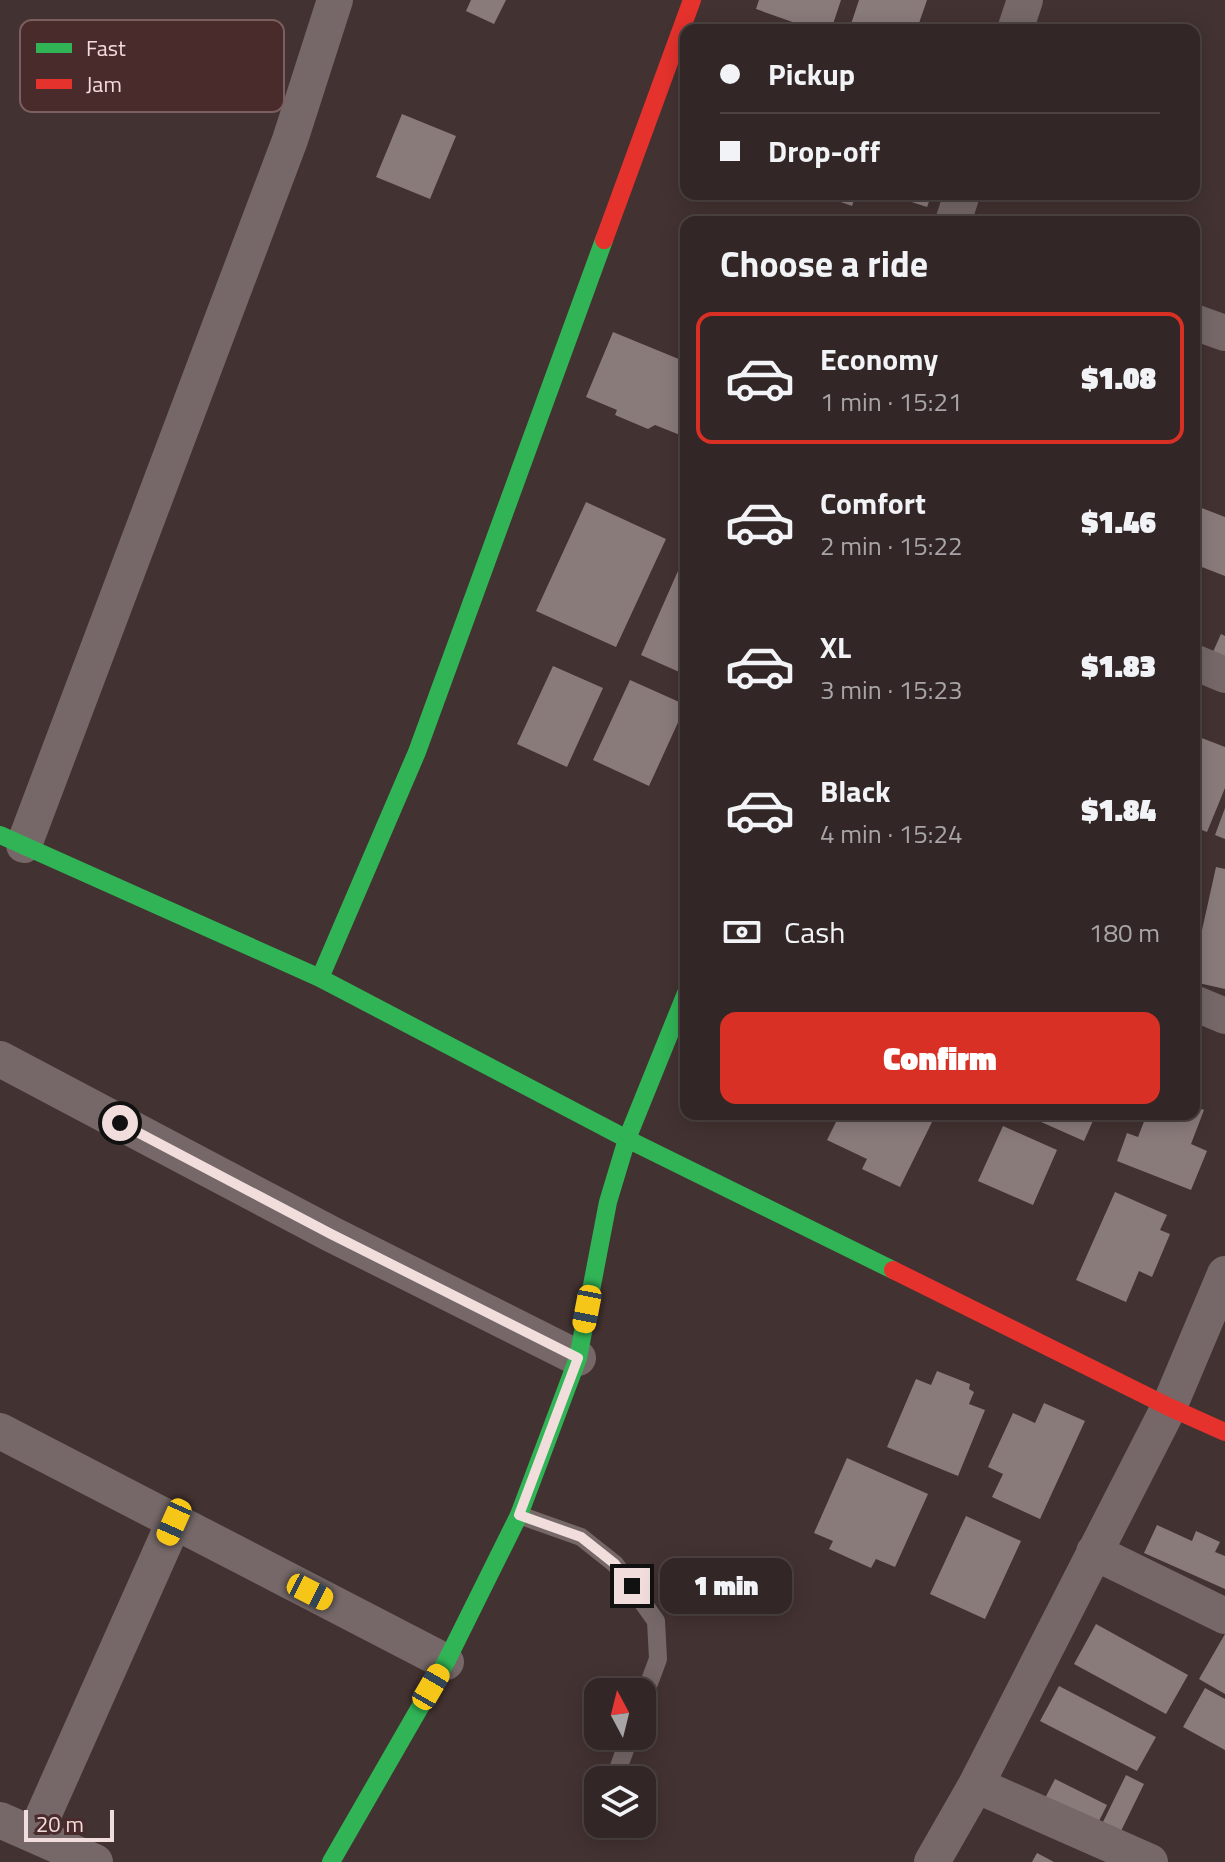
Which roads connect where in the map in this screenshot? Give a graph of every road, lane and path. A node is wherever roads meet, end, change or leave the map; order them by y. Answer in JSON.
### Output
{"nodes":[{"id":1,"x":335,"y":0,"type":"edge"},
{"id":2,"x":692,"y":0,"type":"edge"},
{"id":3,"x":1025,"y":0,"type":"edge"},
{"id":4,"x":683,"y":24,"type":"edge"},
{"id":5,"x":1017,"y":24,"type":"edge"},
{"id":6,"x":680,"y":33,"type":"edge"},
{"id":7,"x":1200,"y":324,"type":"edge"},
{"id":8,"x":1225,"y":333,"type":"edge"},
{"id":9,"x":1200,"y":665,"type":"edge"},
{"id":10,"x":1225,"y":675,"type":"edge"},
{"id":11,"x":12,"y":840,"type":"edge"},
{"id":12,"x":320,"y":978,"type":"junction"},
{"id":13,"x":1200,"y":1006,"type":"edge"},
{"id":14,"x":680,"y":1008,"type":"edge"},
{"id":15,"x":1225,"y":1016,"type":"edge"},
{"id":16,"x":0,"y":1059,"type":"edge"},
{"id":17,"x":627,"y":1139,"type":"junction"},
{"id":18,"x":1225,"y":1274,"type":"edge"},
{"id":19,"x":578,"y":1358,"type":"junction"},
{"id":20,"x":1169,"y":1407,"type":"junction"},
{"id":21,"x":0,"y":1431,"type":"edge"},
{"id":22,"x":1225,"y":1432,"type":"edge"},
{"id":23,"x":519,"y":1515,"type":"junction"},
{"id":24,"x":174,"y":1522,"type":"junction"},
{"id":25,"x":1094,"y":1552,"type":"junction"},
{"id":26,"x":1225,"y":1616,"type":"edge"},
{"id":27,"x":446,"y":1662,"type":"junction"},
{"id":28,"x":651,"y":1678,"type":"edge"},
{"id":29,"x":976,"y":1785,"type":"junction"},
{"id":30,"x":0,"y":1820,"type":"edge"},
{"id":31,"x":35,"y":1834,"type":"junction"},
{"id":32,"x":95,"y":1862,"type":"edge"},
{"id":33,"x":331,"y":1862,"type":"edge"},
{"id":34,"x":932,"y":1862,"type":"edge"},
{"id":35,"x":1150,"y":1862,"type":"edge"}],
"edges":[{"from":1,"to":11,"type":"street"},
{"from":2,"to":4,"type":"street"},
{"from":3,"to":5,"type":"street"},
{"from":6,"to":12,"type":"street"},
{"from":7,"to":8,"type":"street"},
{"from":9,"to":10,"type":"street"},
{"from":11,"to":12,"type":"street"},
{"from":12,"to":17,"type":"street"},
{"from":13,"to":15,"type":"street"},
{"from":14,"to":17,"type":"street"},
{"from":16,"to":19,"type":"street"},
{"from":17,"to":19,"type":"street"},
{"from":17,"to":20,"type":"street"},
{"from":18,"to":20,"type":"street"},
{"from":19,"to":23,"type":"street"},
{"from":20,"to":22,"type":"street"},
{"from":20,"to":25,"type":"street"},
{"from":21,"to":24,"type":"street"},
{"from":23,"to":27,"type":"street"},
{"from":23,"to":28,"type":"lane"},
{"from":24,"to":27,"type":"street"},
{"from":24,"to":31,"type":"street"},
{"from":25,"to":26,"type":"street"},
{"from":25,"to":29,"type":"street"},
{"from":27,"to":33,"type":"street"},
{"from":29,"to":34,"type":"street"},
{"from":29,"to":35,"type":"street"},
{"from":30,"to":31,"type":"street"},
{"from":31,"to":32,"type":"street"}]}
